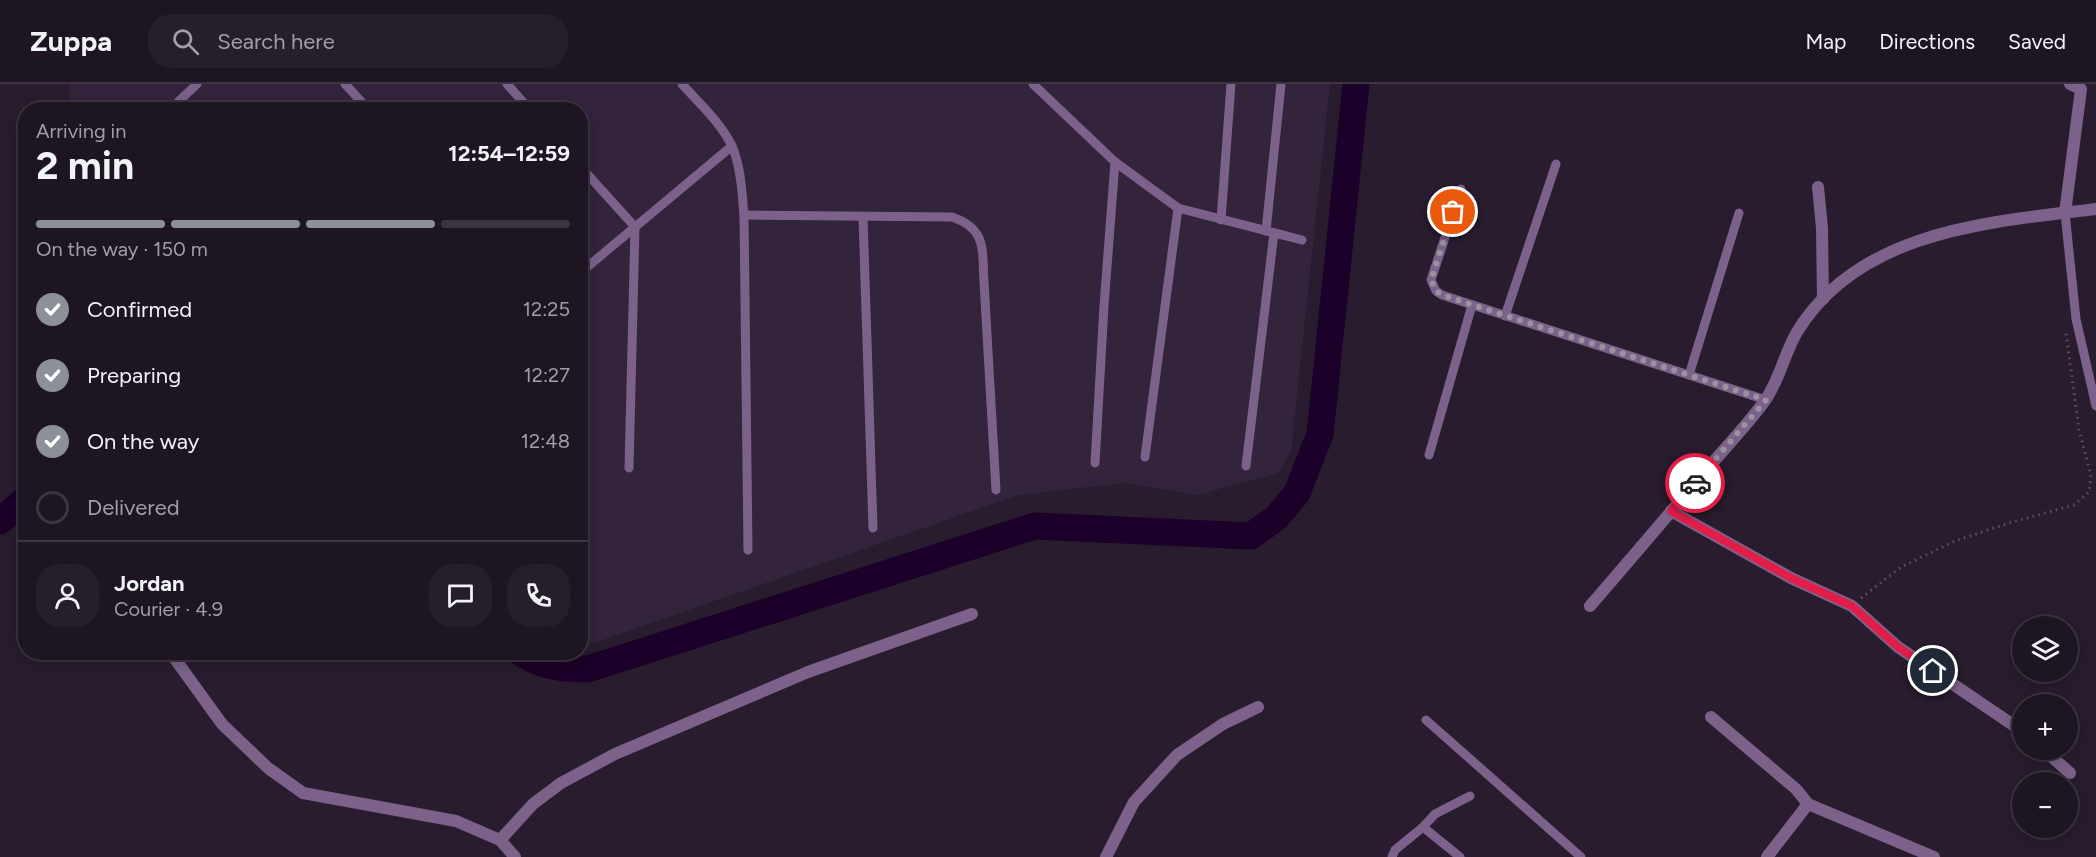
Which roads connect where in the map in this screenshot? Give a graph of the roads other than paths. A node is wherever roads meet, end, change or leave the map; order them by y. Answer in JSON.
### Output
{"nodes":[{"id":1,"x":197,"y":84,"type":"edge"},
{"id":2,"x":345,"y":84,"type":"edge"},
{"id":3,"x":507,"y":84,"type":"edge"},
{"id":4,"x":682,"y":84,"type":"edge"},
{"id":5,"x":1033,"y":84,"type":"edge"},
{"id":6,"x":1231,"y":84,"type":"edge"},
{"id":7,"x":1281,"y":84,"type":"edge"},
{"id":8,"x":2078,"y":86,"type":"edge"},
{"id":9,"x":178,"y":102,"type":"dead end"},
{"id":10,"x":362,"y":102,"type":"edge"},
{"id":11,"x":523,"y":102,"type":"edge"},
{"id":12,"x":732,"y":146,"type":"junction"},
{"id":13,"x":1115,"y":162,"type":"junction"},
{"id":14,"x":1556,"y":164,"type":"dead end"},
{"id":15,"x":588,"y":175,"type":"edge"},
{"id":16,"x":1818,"y":187,"type":"dead end"},
{"id":17,"x":1461,"y":189,"type":"dead end"},
{"id":18,"x":1178,"y":208,"type":"junction"},
{"id":19,"x":2096,"y":209,"type":"edge"},
{"id":20,"x":1738,"y":213,"type":"dead end"},
{"id":21,"x":2065,"y":213,"type":"junction"},
{"id":22,"x":744,"y":215,"type":"junction"},
{"id":23,"x":864,"y":217,"type":"junction"},
{"id":24,"x":1221,"y":220,"type":"junction"},
{"id":25,"x":635,"y":227,"type":"junction"},
{"id":26,"x":1270,"y":232,"type":"junction"},
{"id":27,"x":1302,"y":240,"type":"dead end"},
{"id":28,"x":588,"y":266,"type":"edge"},
{"id":29,"x":1823,"y":299,"type":"junction"},
{"id":30,"x":1472,"y":305,"type":"junction"},
{"id":31,"x":1505,"y":316,"type":"junction"},
{"id":32,"x":1689,"y":375,"type":"junction"},
{"id":33,"x":1766,"y":400,"type":"junction"},
{"id":34,"x":2096,"y":406,"type":"edge"},
{"id":35,"x":1429,"y":455,"type":"dead end"},
{"id":36,"x":1145,"y":457,"type":"dead end"},
{"id":37,"x":1095,"y":464,"type":"dead end"},
{"id":38,"x":1246,"y":466,"type":"dead end"},
{"id":39,"x":629,"y":468,"type":"dead end"},
{"id":40,"x":996,"y":490,"type":"dead end"},
{"id":41,"x":1671,"y":511,"type":"junction"},
{"id":42,"x":873,"y":528,"type":"dead end"},
{"id":43,"x":748,"y":550,"type":"dead end"},
{"id":44,"x":1590,"y":606,"type":"dead end"},
{"id":45,"x":972,"y":614,"type":"dead end"},
{"id":46,"x":176,"y":660,"type":"edge"},
{"id":47,"x":1258,"y":707,"type":"dead end"},
{"id":48,"x":1711,"y":717,"type":"dead end"},
{"id":49,"x":1426,"y":720,"type":"dead end"},
{"id":50,"x":2012,"y":723,"type":"edge"},
{"id":51,"x":2055,"y":760,"type":"edge"},
{"id":52,"x":2069,"y":772,"type":"edge"},
{"id":53,"x":1470,"y":796,"type":"dead end"},
{"id":54,"x":1808,"y":804,"type":"junction"},
{"id":55,"x":1423,"y":827,"type":"junction"},
{"id":56,"x":500,"y":840,"type":"junction"},
{"id":57,"x":515,"y":857,"type":"edge"},
{"id":58,"x":1106,"y":857,"type":"edge"},
{"id":59,"x":1392,"y":857,"type":"edge"},
{"id":60,"x":1460,"y":857,"type":"edge"},
{"id":61,"x":1581,"y":857,"type":"edge"},
{"id":62,"x":1767,"y":857,"type":"edge"},
{"id":63,"x":1934,"y":857,"type":"edge"}],
"edges":[{"from":1,"to":9,"type":"lane"},
{"from":2,"to":10,"type":"lane"},
{"from":3,"to":11,"type":"lane"},
{"from":4,"to":12,"type":"lane"},
{"from":5,"to":13,"type":"lane"},
{"from":6,"to":24,"type":"lane"},
{"from":7,"to":26,"type":"lane"},
{"from":8,"to":21,"type":"street"},
{"from":12,"to":22,"type":"lane"},
{"from":12,"to":25,"type":"lane"},
{"from":13,"to":18,"type":"lane"},
{"from":13,"to":37,"type":"lane"},
{"from":14,"to":31,"type":"lane"},
{"from":15,"to":25,"type":"lane"},
{"from":16,"to":29,"type":"street"},
{"from":17,"to":30,"type":"lane"},
{"from":18,"to":24,"type":"lane"},
{"from":18,"to":36,"type":"lane"},
{"from":19,"to":21,"type":"street"},
{"from":20,"to":32,"type":"lane"},
{"from":21,"to":29,"type":"street"},
{"from":21,"to":34,"type":"lane"},
{"from":22,"to":23,"type":"lane"},
{"from":22,"to":43,"type":"lane"},
{"from":23,"to":40,"type":"lane"},
{"from":23,"to":42,"type":"lane"},
{"from":24,"to":26,"type":"lane"},
{"from":25,"to":28,"type":"lane"},
{"from":25,"to":39,"type":"lane"},
{"from":26,"to":27,"type":"lane"},
{"from":26,"to":38,"type":"lane"},
{"from":29,"to":33,"type":"street"},
{"from":30,"to":31,"type":"lane"},
{"from":30,"to":35,"type":"lane"},
{"from":31,"to":32,"type":"lane"},
{"from":32,"to":33,"type":"lane"},
{"from":33,"to":41,"type":"street"},
{"from":41,"to":44,"type":"street"},
{"from":41,"to":50,"type":"street"},
{"from":45,"to":56,"type":"street"},
{"from":46,"to":56,"type":"street"},
{"from":47,"to":58,"type":"street"},
{"from":48,"to":54,"type":"street"},
{"from":49,"to":61,"type":"lane"},
{"from":51,"to":52,"type":"street"},
{"from":53,"to":55,"type":"lane"},
{"from":54,"to":62,"type":"street"},
{"from":54,"to":63,"type":"street"},
{"from":55,"to":59,"type":"lane"},
{"from":55,"to":60,"type":"lane"},
{"from":56,"to":57,"type":"street"}]}
